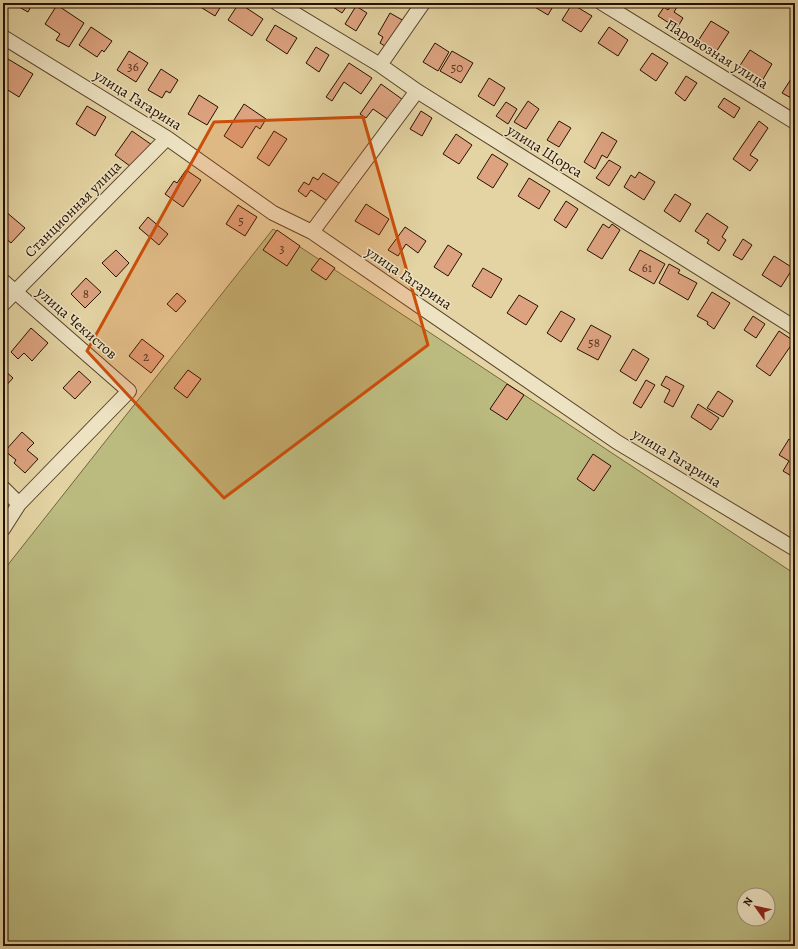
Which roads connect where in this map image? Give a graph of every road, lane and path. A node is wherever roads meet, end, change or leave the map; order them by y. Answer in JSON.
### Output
{"nodes":[{"id":1,"x":277,"y":3,"type":"edge"},
{"id":2,"x":423,"y":3,"type":"edge"},
{"id":3,"x":602,"y":3,"type":"edge"},
{"id":4,"x":3,"y":37,"type":"edge"},
{"id":5,"x":380,"y":64,"type":"junction"},
{"id":6,"x":417,"y":91,"type":"junction"},
{"id":7,"x":795,"y":122,"type":"edge"},
{"id":8,"x":167,"y":138,"type":"junction"},
{"id":9,"x":312,"y":232,"type":"junction"},
{"id":10,"x":3,"y":281,"type":"edge"},
{"id":11,"x":15,"y":292,"type":"junction"},
{"id":12,"x":3,"y":304,"type":"edge"},
{"id":13,"x":795,"y":328,"type":"edge"},
{"id":14,"x":3,"y":488,"type":"edge"},
{"id":15,"x":20,"y":504,"type":"junction"},
{"id":16,"x":3,"y":529,"type":"edge"},
{"id":17,"x":795,"y":549,"type":"edge"}],
"edges":[{"from":1,"to":5,"type":"street","name":"улица Щорса"},
{"from":2,"to":5,"type":"street"},
{"from":3,"to":7,"type":"street","name":"Паровозная улица"},
{"from":4,"to":8,"type":"street","name":"улица Гагарина"},
{"from":5,"to":6,"type":"street","name":"улица Щорса"},
{"from":6,"to":9,"type":"street"},
{"from":6,"to":13,"type":"street","name":"улица Щорса"},
{"from":8,"to":9,"type":"street","name":"улица Гагарина"},
{"from":8,"to":11,"type":"street","name":"Станционная улица"},
{"from":9,"to":17,"type":"street","name":"улица Гагарина"},
{"from":10,"to":11,"type":"street","name":"улица Чекистов"},
{"from":11,"to":12,"type":"street","name":"Станционная улица"},
{"from":11,"to":15,"type":"street","name":"улица Чекистов"},
{"from":14,"to":15,"type":"street"},
{"from":15,"to":16,"type":"street"}]}
